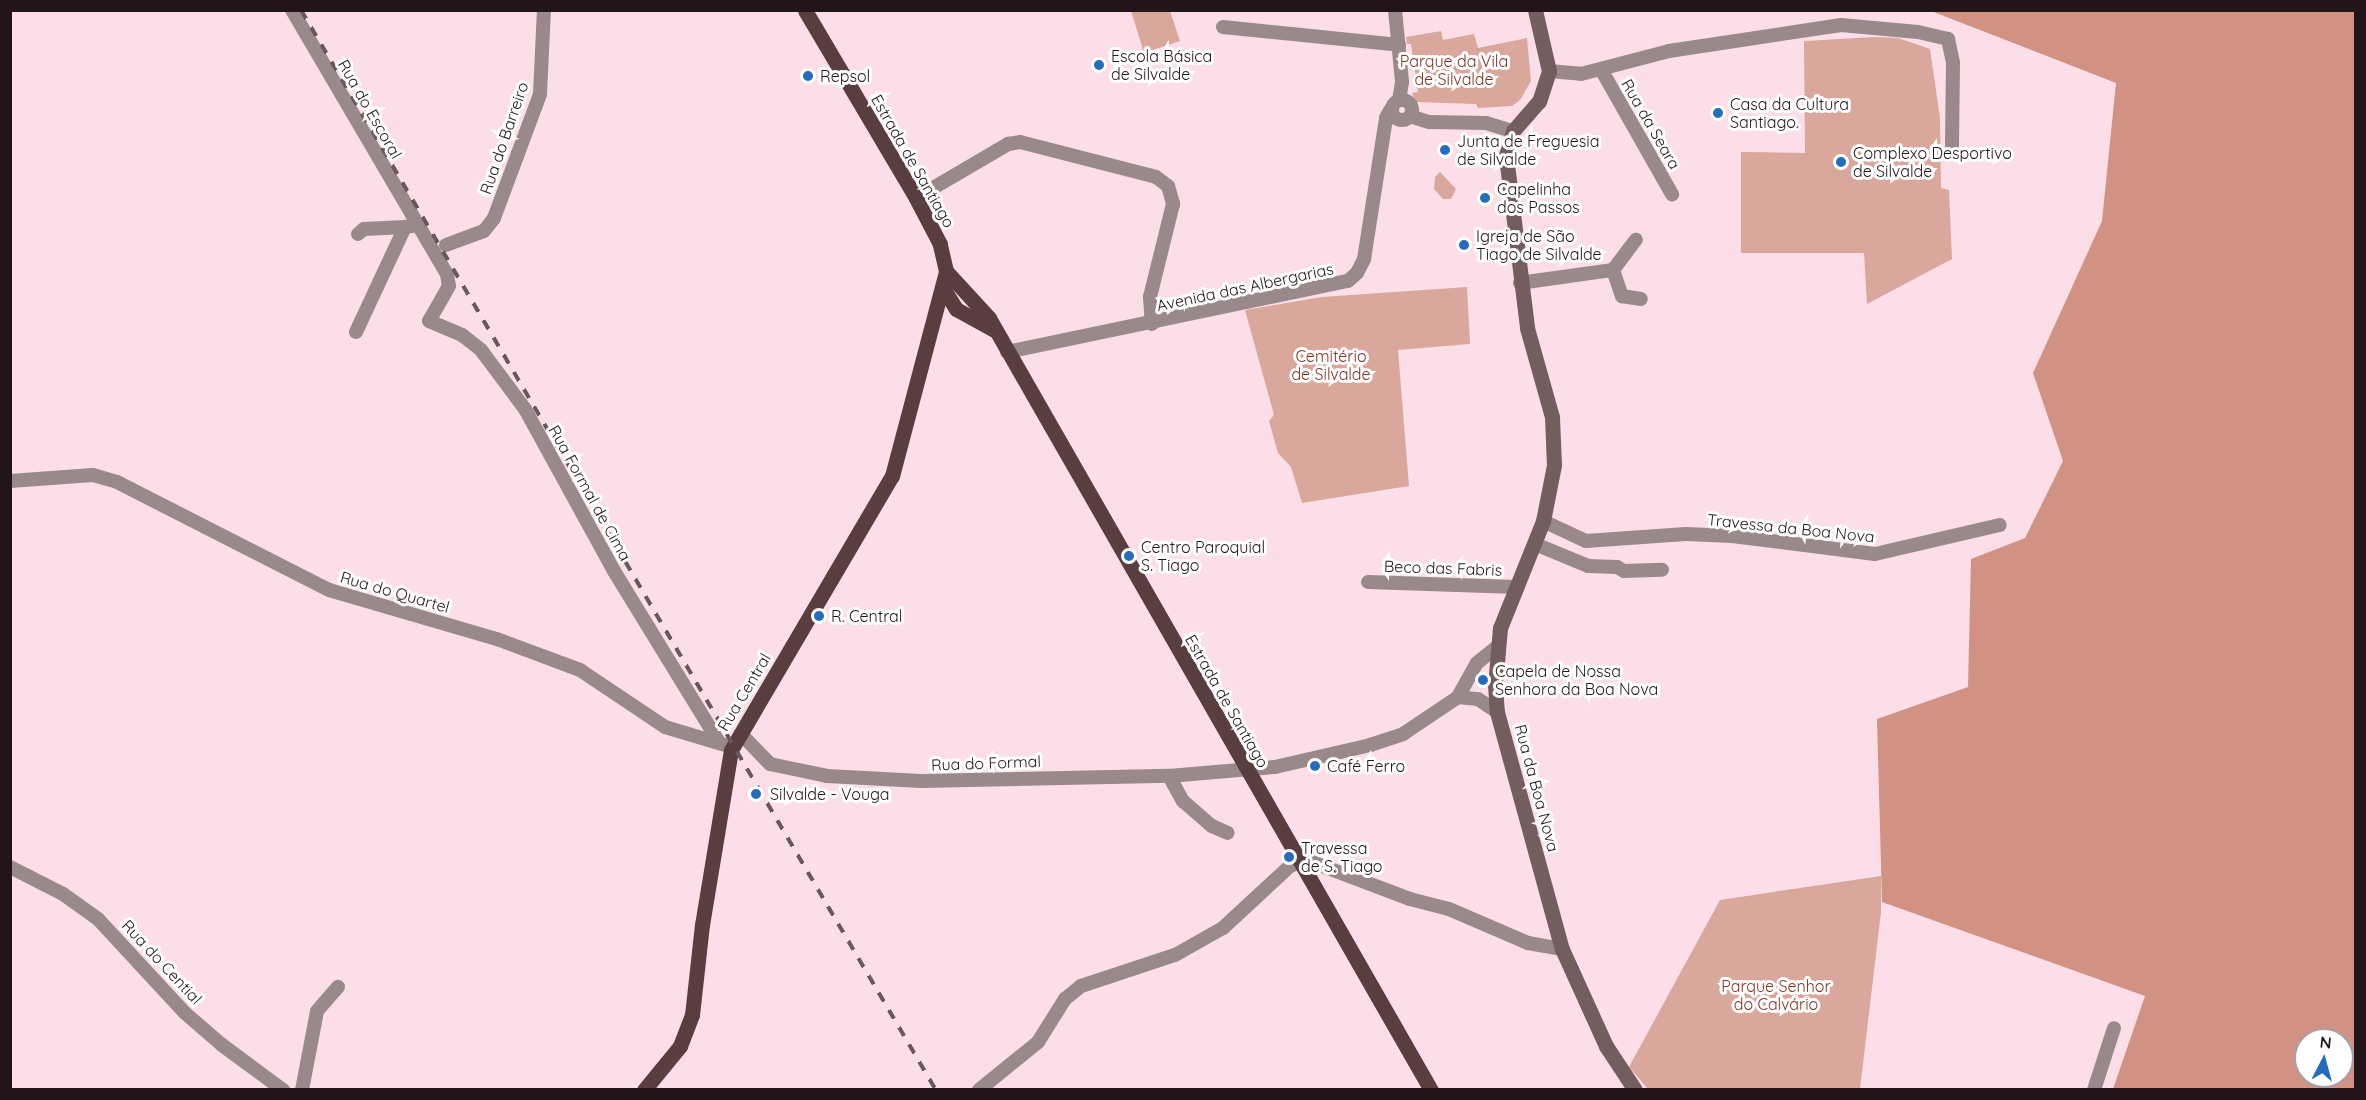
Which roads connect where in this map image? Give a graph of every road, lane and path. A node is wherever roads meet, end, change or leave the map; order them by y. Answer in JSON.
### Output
{"nodes":[{"id":1,"x":292,"y":10,"type":"edge"},
{"id":2,"x":544,"y":10,"type":"edge"},
{"id":3,"x":805,"y":10,"type":"edge"},
{"id":4,"x":1395,"y":10,"type":"edge"},
{"id":5,"x":1535,"y":10,"type":"edge"},
{"id":6,"x":1223,"y":27,"type":"dead end"},
{"id":7,"x":1400,"y":45,"type":"junction"},
{"id":8,"x":1550,"y":71,"type":"junction"},
{"id":9,"x":1602,"y":71,"type":"junction"},
{"id":10,"x":1395,"y":104,"type":"junction"},
{"id":11,"x":1406,"y":118,"type":"junction"},
{"id":12,"x":1513,"y":131,"type":"junction"},
{"id":13,"x":1384,"y":144,"type":"junction"},
{"id":14,"x":1952,"y":147,"type":"dead end"},
{"id":15,"x":1672,"y":194,"type":"dead end"},
{"id":16,"x":916,"y":198,"type":"junction"},
{"id":17,"x":412,"y":226,"type":"junction"},
{"id":18,"x":358,"y":234,"type":"dead end"},
{"id":19,"x":1636,"y":240,"type":"dead end"},
{"id":20,"x":446,"y":245,"type":"dead end"},
{"id":21,"x":1614,"y":270,"type":"junction"},
{"id":22,"x":948,"y":279,"type":"junction"},
{"id":23,"x":1520,"y":283,"type":"junction"},
{"id":24,"x":449,"y":286,"type":"joint"},
{"id":25,"x":1641,"y":299,"type":"dead end"},
{"id":26,"x":977,"y":302,"type":"junction"},
{"id":27,"x":941,"y":315,"type":"junction"},
{"id":28,"x":1152,"y":324,"type":"junction"},
{"id":29,"x":994,"y":330,"type":"junction"},
{"id":30,"x":356,"y":332,"type":"dead end"},
{"id":31,"x":1007,"y":352,"type":"junction"},
{"id":32,"x":10,"y":481,"type":"edge"},
{"id":33,"x":1543,"y":521,"type":"junction"},
{"id":34,"x":2000,"y":525,"type":"dead end"},
{"id":35,"x":1535,"y":544,"type":"junction"},
{"id":36,"x":1662,"y":570,"type":"dead end"},
{"id":37,"x":1368,"y":582,"type":"dead end"},
{"id":38,"x":1516,"y":586,"type":"junction"},
{"id":39,"x":1497,"y":647,"type":"junction"},
{"id":40,"x":1458,"y":697,"type":"junction"},
{"id":41,"x":1497,"y":712,"type":"junction"},
{"id":42,"x":741,"y":734,"type":"junction"},
{"id":43,"x":718,"y":741,"type":"junction"},
{"id":44,"x":731,"y":750,"type":"junction"},
{"id":45,"x":1246,"y":770,"type":"junction"},
{"id":46,"x":1169,"y":776,"type":"junction"},
{"id":47,"x":1228,"y":833,"type":"dead end"},
{"id":48,"x":1300,"y":862,"type":"junction"},
{"id":49,"x":10,"y":867,"type":"edge"},
{"id":50,"x":1562,"y":950,"type":"junction"},
{"id":51,"x":338,"y":987,"type":"dead end"},
{"id":52,"x":2114,"y":1028,"type":"dead end"},
{"id":53,"x":283,"y":1089,"type":"edge"},
{"id":54,"x":302,"y":1089,"type":"edge"},
{"id":55,"x":644,"y":1089,"type":"edge"},
{"id":56,"x":979,"y":1089,"type":"edge"},
{"id":57,"x":1431,"y":1089,"type":"edge"},
{"id":58,"x":1635,"y":1089,"type":"edge"},
{"id":59,"x":2094,"y":1089,"type":"edge"}],
"edges":[{"from":1,"to":17,"type":"street","name":"Rua do Escoral"},
{"from":2,"to":20,"type":"street","name":"Rua do Barreiro"},
{"from":3,"to":16,"type":"main road","name":"Estrada de Santiago"},
{"from":4,"to":7,"type":"street","name":"Avenida das Albergarias"},
{"from":5,"to":8,"type":"main road"},
{"from":6,"to":7,"type":"street"},
{"from":7,"to":10,"type":"street","name":"Avenida das Albergarias"},
{"from":8,"to":9,"type":"street","name":"Rua da Seara"},
{"from":8,"to":12,"type":"main road"},
{"from":9,"to":14,"type":"street","name":"Rua da Seara"},
{"from":9,"to":15,"type":"street","name":"Rua da Seara"},
{"from":10,"to":11,"type":"street"},
{"from":10,"to":13,"type":"street","name":"Avenida das Albergarias"},
{"from":11,"to":12,"type":"street"},
{"from":11,"to":13,"type":"street","name":"Avenida das Albergarias"},
{"from":12,"to":23,"type":"main road","name":"Rua da Boa Nova"},
{"from":13,"to":28,"type":"street","name":"Avenida das Albergarias"},
{"from":16,"to":22,"type":"main road","name":"Estrada de Santiago"},
{"from":16,"to":28,"type":"street"},
{"from":17,"to":18,"type":"street"},
{"from":17,"to":24,"type":"street","name":"Rua do Escoral"},
{"from":17,"to":30,"type":"street"},
{"from":19,"to":21,"type":"street"},
{"from":21,"to":23,"type":"street"},
{"from":21,"to":25,"type":"street"},
{"from":22,"to":26,"type":"main road","name":"Estrada de Santiago"},
{"from":22,"to":27,"type":"main road","name":"Rua Central"},
{"from":23,"to":33,"type":"main road","name":"Rua da Boa Nova"},
{"from":24,"to":43,"type":"street","name":"Rua Formal de Cima"},
{"from":26,"to":27,"type":"main road"},
{"from":26,"to":29,"type":"main road","name":"Estrada de Santiago"},
{"from":27,"to":29,"type":"main road"},
{"from":27,"to":42,"type":"main road","name":"Rua Central"},
{"from":28,"to":31,"type":"street","name":"Avenida das Albergarias"},
{"from":29,"to":31,"type":"main road","name":"Estrada de Santiago"},
{"from":31,"to":45,"type":"main road","name":"Estrada de Santiago"},
{"from":32,"to":43,"type":"street","name":"Rua do Quartel"},
{"from":33,"to":34,"type":"street","name":"Travessa da Boa Nova"},
{"from":33,"to":35,"type":"main road","name":"Rua da Boa Nova"},
{"from":35,"to":36,"type":"street"},
{"from":35,"to":38,"type":"main road","name":"Rua da Boa Nova"},
{"from":37,"to":38,"type":"street","name":"Beco das Fabris"},
{"from":38,"to":39,"type":"main road","name":"Rua da Boa Nova"},
{"from":39,"to":40,"type":"street"},
{"from":39,"to":41,"type":"main road","name":"Rua da Boa Nova"},
{"from":40,"to":41,"type":"street"},
{"from":40,"to":45,"type":"street","name":"Rua do Formal"},
{"from":41,"to":50,"type":"main road","name":"Rua da Boa Nova"},
{"from":42,"to":44,"type":"main road","name":"Rua Central"},
{"from":42,"to":46,"type":"street","name":"Rua do Formal"},
{"from":43,"to":44,"type":"street","name":"Rua do Quartel"},
{"from":44,"to":55,"type":"main road","name":"Rua Central"},
{"from":45,"to":46,"type":"street","name":"Rua do Formal"},
{"from":45,"to":48,"type":"main road","name":"Estrada de Santiago"},
{"from":46,"to":47,"type":"street"},
{"from":48,"to":50,"type":"street"},
{"from":48,"to":56,"type":"street"},
{"from":48,"to":57,"type":"main road","name":"Estrada de Santiago"},
{"from":49,"to":53,"type":"street","name":"Rua do Cential"},
{"from":50,"to":58,"type":"main road","name":"Rua da Boa Nova"},
{"from":51,"to":54,"type":"street"},
{"from":52,"to":59,"type":"street"}]}
